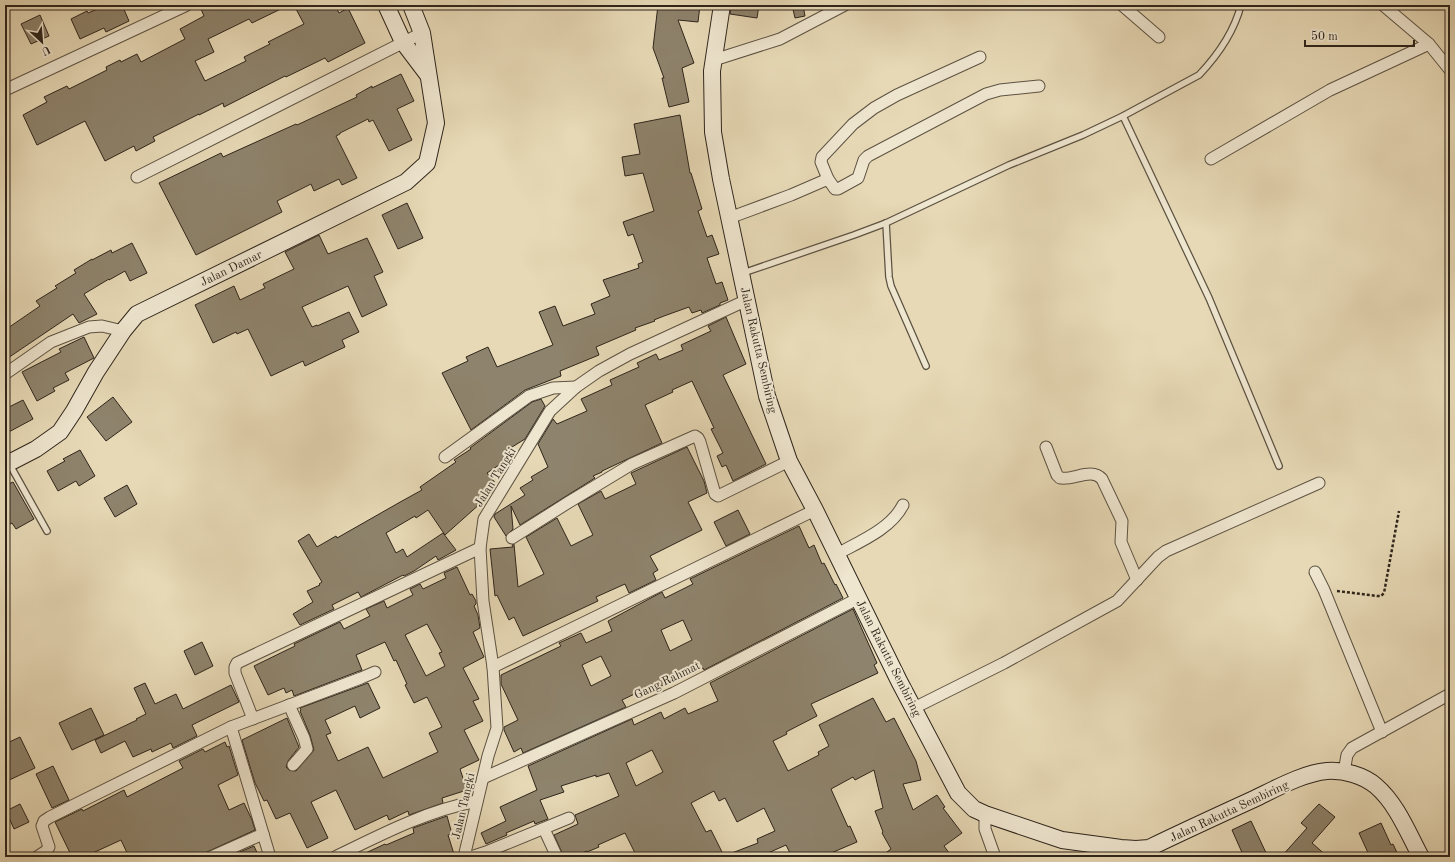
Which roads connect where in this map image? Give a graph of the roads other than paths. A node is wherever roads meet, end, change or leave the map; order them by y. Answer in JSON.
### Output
{"nodes":[{"id":1,"x":187,"y":5,"type":"edge"},
{"id":2,"x":386,"y":5,"type":"edge"},
{"id":3,"x":411,"y":5,"type":"edge"},
{"id":4,"x":722,"y":5,"type":"edge"},
{"id":5,"x":846,"y":5,"type":"edge"},
{"id":6,"x":1122,"y":5,"type":"edge"},
{"id":7,"x":1241,"y":5,"type":"edge"},
{"id":8,"x":1383,"y":5,"type":"edge"},
{"id":9,"x":422,"y":33,"type":"junction"},
{"id":10,"x":1159,"y":37,"type":"dead end"},
{"id":11,"x":403,"y":42,"type":"junction"},
{"id":12,"x":1429,"y":44,"type":"junction"},
{"id":13,"x":980,"y":58,"type":"dead end"},
{"id":14,"x":714,"y":60,"type":"junction"},
{"id":15,"x":1450,"y":70,"type":"edge"},
{"id":16,"x":429,"y":77,"type":"junction"},
{"id":17,"x":1039,"y":86,"type":"dead end"},
{"id":18,"x":5,"y":90,"type":"edge"},
{"id":19,"x":1123,"y":116,"type":"junction"},
{"id":20,"x":1211,"y":159,"type":"dead end"},
{"id":21,"x":137,"y":177,"type":"dead end"},
{"id":22,"x":828,"y":179,"type":"junction"},
{"id":23,"x":729,"y":218,"type":"junction"},
{"id":24,"x":886,"y":222,"type":"junction"},
{"id":25,"x":741,"y":274,"type":"junction"},
{"id":26,"x":747,"y":300,"type":"junction"},
{"id":27,"x":123,"y":331,"type":"junction"},
{"id":28,"x":926,"y":366,"type":"dead end"},
{"id":29,"x":5,"y":374,"type":"edge"},
{"id":30,"x":576,"y":387,"type":"junction"},
{"id":31,"x":1046,"y":447,"type":"dead end"},
{"id":32,"x":445,"y":457,"type":"dead end"},
{"id":33,"x":789,"y":461,"type":"junction"},
{"id":34,"x":7,"y":464,"type":"edge"},
{"id":35,"x":1280,"y":466,"type":"dead end"},
{"id":36,"x":1319,"y":482,"type":"dead end"},
{"id":37,"x":903,"y":505,"type":"dead end"},
{"id":38,"x":815,"y":510,"type":"junction"},
{"id":39,"x":47,"y":531,"type":"dead end"},
{"id":40,"x":512,"y":538,"type":"dead end"},
{"id":41,"x":480,"y":548,"type":"junction"},
{"id":42,"x":837,"y":554,"type":"junction"},
{"id":43,"x":1315,"y":572,"type":"dead end"},
{"id":44,"x":1137,"y":580,"type":"junction"},
{"id":45,"x":859,"y":598,"type":"junction"},
{"id":46,"x":493,"y":667,"type":"junction"},
{"id":47,"x":375,"y":672,"type":"dead end"},
{"id":48,"x":1450,"y":694,"type":"edge"},
{"id":49,"x":289,"y":705,"type":"junction"},
{"id":50,"x":914,"y":708,"type":"junction"},
{"id":51,"x":253,"y":719,"type":"junction"},
{"id":52,"x":231,"y":727,"type":"junction"},
{"id":53,"x":1382,"y":732,"type":"junction"},
{"id":54,"x":293,"y":765,"type":"dead end"},
{"id":55,"x":1344,"y":772,"type":"junction"},
{"id":56,"x":483,"y":778,"type":"junction"},
{"id":57,"x":477,"y":801,"type":"junction"},
{"id":58,"x":985,"y":814,"type":"junction"},
{"id":59,"x":569,"y":818,"type":"dead end"},
{"id":60,"x":544,"y":829,"type":"junction"},
{"id":61,"x":263,"y":834,"type":"junction"},
{"id":62,"x":37,"y":857,"type":"edge"},
{"id":63,"x":211,"y":857,"type":"edge"},
{"id":64,"x":270,"y":857,"type":"edge"},
{"id":65,"x":335,"y":857,"type":"edge"},
{"id":66,"x":464,"y":857,"type":"edge"},
{"id":67,"x":471,"y":857,"type":"edge"},
{"id":68,"x":556,"y":857,"type":"edge"},
{"id":69,"x":996,"y":857,"type":"edge"},
{"id":70,"x":1421,"y":857,"type":"edge"}],
"edges":[{"from":1,"to":18,"type":"street"},
{"from":2,"to":11,"type":"main road","name":"Jalan Damar"},
{"from":3,"to":9,"type":"main road","name":"Jalan Damar"},
{"from":4,"to":14,"type":"main road","name":"Jalan Rakutta Sembiring"},
{"from":5,"to":14,"type":"street"},
{"from":6,"to":10,"type":"street"},
{"from":7,"to":19,"type":"lane"},
{"from":8,"to":12,"type":"street"},
{"from":9,"to":11,"type":"street"},
{"from":9,"to":16,"type":"main road","name":"Jalan Damar"},
{"from":11,"to":16,"type":"main road","name":"Jalan Damar"},
{"from":11,"to":21,"type":"street"},
{"from":12,"to":15,"type":"street"},
{"from":12,"to":20,"type":"street"},
{"from":13,"to":22,"type":"street"},
{"from":14,"to":23,"type":"main road","name":"Jalan Rakutta Sembiring"},
{"from":16,"to":27,"type":"main road","name":"Jalan Damar"},
{"from":17,"to":22,"type":"street"},
{"from":19,"to":24,"type":"lane"},
{"from":19,"to":35,"type":"lane"},
{"from":22,"to":23,"type":"street"},
{"from":23,"to":25,"type":"main road","name":"Jalan Rakutta Sembiring"},
{"from":24,"to":25,"type":"lane"},
{"from":24,"to":28,"type":"lane"},
{"from":25,"to":26,"type":"main road","name":"Jalan Rakutta Sembiring"},
{"from":26,"to":30,"type":"street","name":"Jalan Tangki"},
{"from":26,"to":33,"type":"main road","name":"Jalan Rakutta Sembiring"},
{"from":27,"to":29,"type":"street"},
{"from":27,"to":34,"type":"main road","name":"Jalan Damar"},
{"from":30,"to":32,"type":"street"},
{"from":30,"to":41,"type":"street","name":"Jalan Tangki"},
{"from":31,"to":44,"type":"street"},
{"from":33,"to":38,"type":"main road","name":"Jalan Rakutta Sembiring"},
{"from":33,"to":40,"type":"street"},
{"from":34,"to":39,"type":"lane"},
{"from":36,"to":44,"type":"street"},
{"from":37,"to":42,"type":"street"},
{"from":38,"to":42,"type":"main road","name":"Jalan Rakutta Sembiring"},
{"from":38,"to":46,"type":"street"},
{"from":41,"to":46,"type":"street","name":"Jalan Tangki"},
{"from":41,"to":51,"type":"street"},
{"from":42,"to":45,"type":"main road","name":"Jalan Rakutta Sembiring"},
{"from":43,"to":53,"type":"street"},
{"from":44,"to":50,"type":"street"},
{"from":45,"to":50,"type":"main road","name":"Jalan Rakutta Sembiring"},
{"from":45,"to":56,"type":"street","name":"Gang Rahmat"},
{"from":46,"to":56,"type":"street","name":"Jalan Tangki"},
{"from":47,"to":49,"type":"street"},
{"from":48,"to":53,"type":"street"},
{"from":49,"to":51,"type":"street"},
{"from":49,"to":54,"type":"street"},
{"from":50,"to":58,"type":"main road","name":"Jalan Rakutta Sembiring"},
{"from":51,"to":52,"type":"street"},
{"from":52,"to":61,"type":"street"},
{"from":52,"to":62,"type":"street"},
{"from":53,"to":55,"type":"street"},
{"from":55,"to":58,"type":"main road","name":"Jalan Rakutta Sembiring"},
{"from":55,"to":70,"type":"main road","name":"Jalan Rakutta Sembiring"},
{"from":56,"to":57,"type":"street","name":"Jalan Tangki"},
{"from":57,"to":65,"type":"street"},
{"from":57,"to":66,"type":"street","name":"Jalan Tangki"},
{"from":58,"to":69,"type":"street"},
{"from":59,"to":60,"type":"street"},
{"from":60,"to":67,"type":"street"},
{"from":60,"to":68,"type":"street"},
{"from":61,"to":63,"type":"street"},
{"from":61,"to":64,"type":"street"}]}
